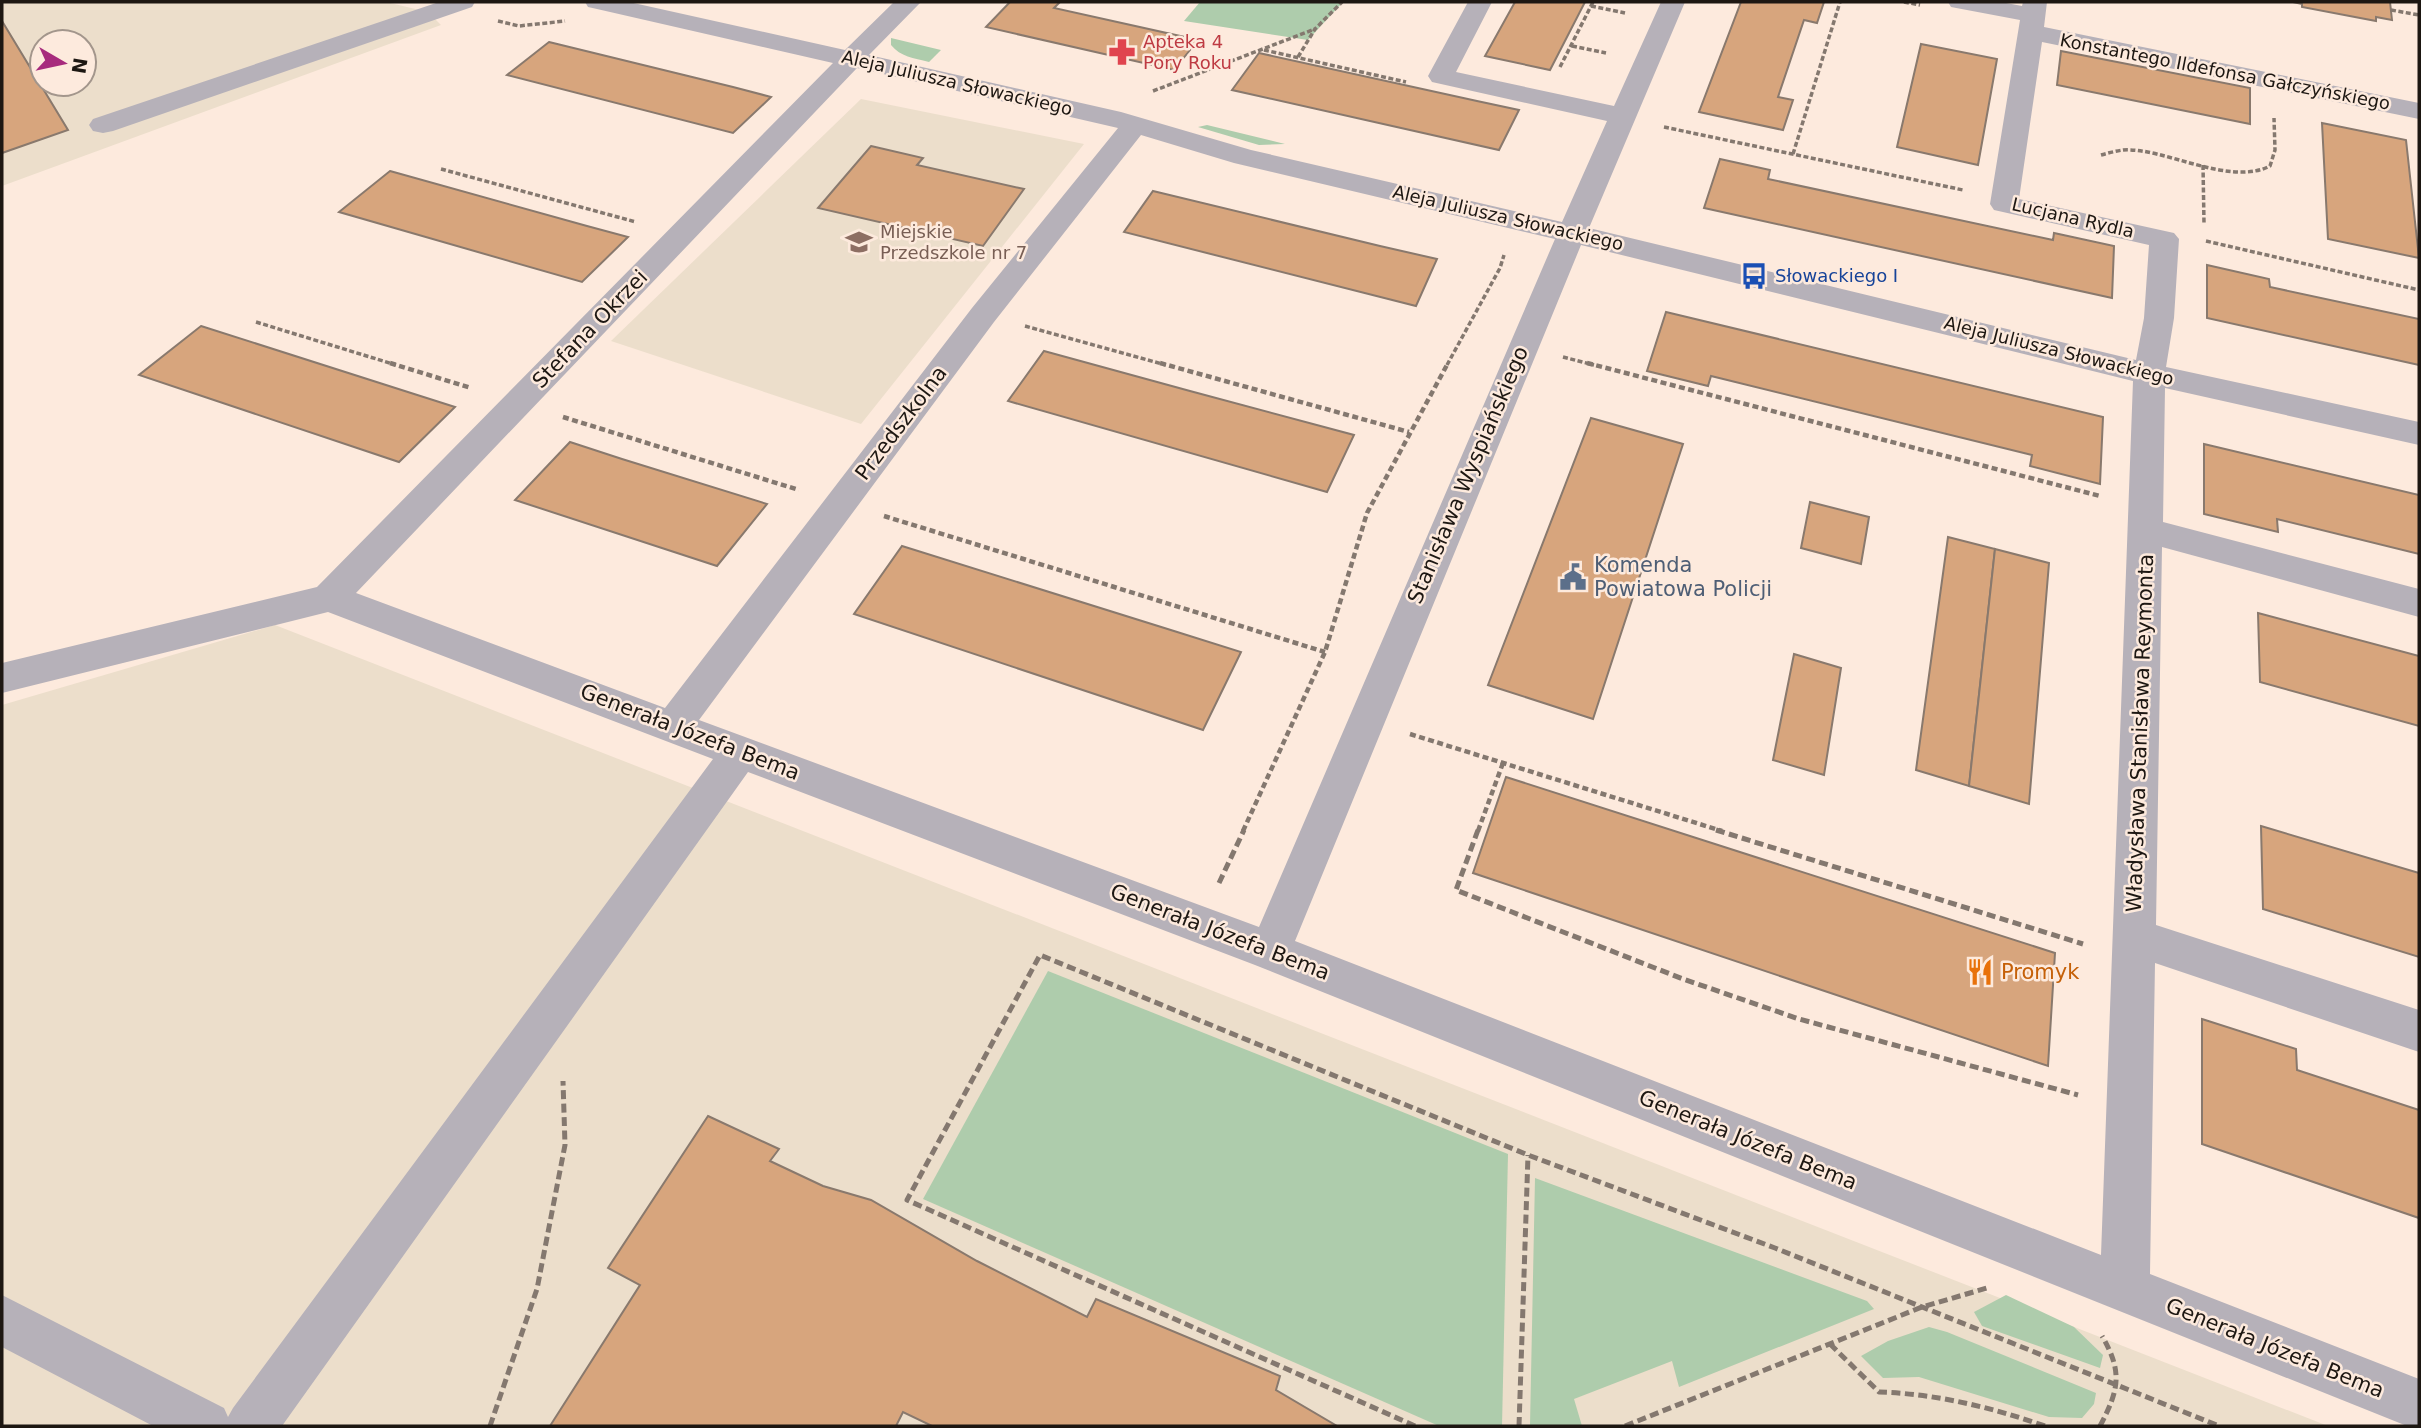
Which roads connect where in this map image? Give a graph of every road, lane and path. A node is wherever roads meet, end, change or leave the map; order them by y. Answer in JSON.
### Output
{"nodes":[{"id":1,"x":463,"y":2,"type":"edge"},
{"id":2,"x":597,"y":2,"type":"edge"},
{"id":3,"x":909,"y":2,"type":"edge"},
{"id":4,"x":1342,"y":2,"type":"edge"},
{"id":5,"x":1480,"y":2,"type":"edge"},
{"id":6,"x":1674,"y":2,"type":"edge"},
{"id":7,"x":1840,"y":2,"type":"edge"},
{"id":8,"x":1959,"y":2,"type":"edge"},
{"id":9,"x":1592,"y":4,"type":"edge"},
{"id":10,"x":2391,"y":10,"type":"dead end"},
{"id":11,"x":1626,"y":13,"type":"dead end"},
{"id":12,"x":2419,"y":15,"type":"edge"},
{"id":13,"x":2033,"y":16,"type":"edge"},
{"id":14,"x":1315,"y":29,"type":"junction"},
{"id":15,"x":1572,"y":46,"type":"junction"},
{"id":16,"x":1263,"y":49,"type":"junction"},
{"id":17,"x":1606,"y":52,"type":"dead end"},
{"id":18,"x":1298,"y":57,"type":"junction"},
{"id":19,"x":849,"y":59,"type":"junction"},
{"id":20,"x":1441,"y":76,"type":"junction"},
{"id":21,"x":2275,"y":82,"type":"junction"},
{"id":22,"x":1540,"y":99,"type":"junction"},
{"id":23,"x":2419,"y":111,"type":"edge"},
{"id":24,"x":1622,"y":117,"type":"junction"},
{"id":25,"x":1128,"y":122,"type":"junction"},
{"id":26,"x":103,"y":125,"type":"dead end"},
{"id":27,"x":1793,"y":155,"type":"junction"},
{"id":28,"x":2101,"y":155,"type":"dead end"},
{"id":29,"x":2203,"y":165,"type":"junction"},
{"id":30,"x":441,"y":169,"type":"dead end"},
{"id":31,"x":2005,"y":199,"type":"junction"},
{"id":32,"x":1513,"y":221,"type":"junction"},
{"id":33,"x":2205,"y":228,"type":"dead end"},
{"id":34,"x":1572,"y":233,"type":"junction"},
{"id":35,"x":682,"y":235,"type":"junction"},
{"id":36,"x":2164,"y":239,"type":"junction"},
{"id":37,"x":2419,"y":289,"type":"edge"},
{"id":38,"x":983,"y":315,"type":"junction"},
{"id":39,"x":256,"y":322,"type":"dead end"},
{"id":40,"x":1522,"y":346,"type":"junction"},
{"id":41,"x":2150,"y":374,"type":"junction"},
{"id":42,"x":518,"y":403,"type":"junction"},
{"id":43,"x":1409,"y":432,"type":"junction"},
{"id":44,"x":2419,"y":433,"type":"edge"},
{"id":45,"x":841,"y":503,"type":"junction"},
{"id":46,"x":2145,"y":519,"type":"junction"},
{"id":47,"x":329,"y":598,"type":"junction"},
{"id":48,"x":2419,"y":603,"type":"edge"},
{"id":49,"x":1325,"y":652,"type":"junction"},
{"id":50,"x":2,"y":678,"type":"edge"},
{"id":51,"x":1366,"y":721,"type":"junction"},
{"id":52,"x":673,"y":726,"type":"junction"},
{"id":53,"x":741,"y":751,"type":"junction"},
{"id":54,"x":1503,"y":764,"type":"junction"},
{"id":55,"x":1200,"y":924,"type":"junction"},
{"id":56,"x":2134,"y":948,"type":"junction"},
{"id":57,"x":1270,"y":950,"type":"junction"},
{"id":58,"x":2419,"y":1031,"type":"edge"},
{"id":59,"x":525,"y":1049,"type":"junction"},
{"id":60,"x":2130,"y":1109,"type":"junction"},
{"id":61,"x":1528,"y":1154,"type":"junction"},
{"id":62,"x":1997,"y":1285,"type":"dead end"},
{"id":63,"x":2124,"y":1289,"type":"junction"},
{"id":64,"x":1922,"y":1307,"type":"junction"},
{"id":65,"x":2,"y":1320,"type":"edge"},
{"id":66,"x":2096,"y":1325,"type":"dead end"},
{"id":67,"x":1830,"y":1344,"type":"junction"},
{"id":68,"x":2116,"y":1385,"type":"junction"},
{"id":69,"x":2419,"y":1405,"type":"edge"},
{"id":70,"x":206,"y":1426,"type":"edge"},
{"id":71,"x":251,"y":1426,"type":"edge"},
{"id":72,"x":490,"y":1426,"type":"edge"},
{"id":73,"x":1415,"y":1426,"type":"edge"},
{"id":74,"x":1519,"y":1426,"type":"edge"},
{"id":75,"x":1625,"y":1426,"type":"edge"},
{"id":76,"x":2045,"y":1426,"type":"edge"},
{"id":77,"x":2100,"y":1426,"type":"edge"},
{"id":78,"x":2219,"y":1426,"type":"edge"}],
"edges":[{"from":1,"to":26,"type":"street"},
{"from":2,"to":19,"type":"street","name":"Aleja Juliusza Słowackiego"},
{"from":3,"to":19,"type":"street","name":"Stefana Okrzei"},
{"from":4,"to":14,"type":"path"},
{"from":5,"to":20,"type":"street"},
{"from":6,"to":24,"type":"street","name":"Stanisława Wyspiańskiego"},
{"from":7,"to":27,"type":"path"},
{"from":8,"to":13,"type":"street","name":"Konstantego Ildefonsa Gałczyńskiego"},
{"from":9,"to":11,"type":"path"},
{"from":9,"to":15,"type":"path"},
{"from":10,"to":12,"type":"path"},
{"from":13,"to":21,"type":"street","name":"Konstantego Ildefonsa Gałczyńskiego"},
{"from":13,"to":31,"type":"street","name":"Lucjana Rydla"},
{"from":14,"to":16,"type":"path"},
{"from":14,"to":18,"type":"path"},
{"from":15,"to":17,"type":"path"},
{"from":15,"to":22,"type":"path"},
{"from":16,"to":18,"type":"path"},
{"from":16,"to":25,"type":"path"},
{"from":18,"to":20,"type":"path"},
{"from":19,"to":25,"type":"street","name":"Aleja Juliusza Słowackiego"},
{"from":19,"to":35,"type":"street","name":"Stefana Okrzei"},
{"from":20,"to":22,"type":"street"},
{"from":21,"to":23,"type":"street","name":"Konstantego Ildefonsa Gałczyńskiego"},
{"from":21,"to":29,"type":"path"},
{"from":22,"to":24,"type":"street"},
{"from":24,"to":27,"type":"path"},
{"from":24,"to":34,"type":"street","name":"Stanisława Wyspiańskiego"},
{"from":25,"to":32,"type":"street","name":"Aleja Juliusza Słowackiego"},
{"from":25,"to":38,"type":"street","name":"Przedszkolna"},
{"from":27,"to":31,"type":"path"},
{"from":28,"to":29,"type":"path"},
{"from":29,"to":33,"type":"path"},
{"from":30,"to":35,"type":"path"},
{"from":31,"to":36,"type":"street","name":"Lucjana Rydla"},
{"from":32,"to":34,"type":"street","name":"Aleja Juliusza Słowackiego"},
{"from":32,"to":43,"type":"path"},
{"from":34,"to":40,"type":"street","name":"Stanisława Wyspiańskiego"},
{"from":34,"to":41,"type":"street","name":"Aleja Juliusza Słowackiego"},
{"from":35,"to":42,"type":"street","name":"Stefana Okrzei"},
{"from":36,"to":37,"type":"path"},
{"from":36,"to":41,"type":"street","name":"Lucjana Rydla"},
{"from":38,"to":43,"type":"path"},
{"from":38,"to":45,"type":"street","name":"Przedszkolna"},
{"from":39,"to":42,"type":"path"},
{"from":40,"to":46,"type":"path"},
{"from":40,"to":51,"type":"street","name":"Stanisława Wyspiańskiego"},
{"from":41,"to":44,"type":"street","name":"Aleja Juliusza Słowackiego"},
{"from":41,"to":46,"type":"street","name":"Władysława Stanisława Reymonta"},
{"from":42,"to":45,"type":"path"},
{"from":42,"to":47,"type":"street","name":"Stefana Okrzei"},
{"from":43,"to":49,"type":"path"},
{"from":45,"to":49,"type":"path"},
{"from":45,"to":52,"type":"street","name":"Przedszkolna"},
{"from":46,"to":48,"type":"street","name":"Władysława Stanisława Reymonta"},
{"from":46,"to":56,"type":"street","name":"Władysława Stanisława Reymonta"},
{"from":47,"to":50,"type":"street"},
{"from":47,"to":52,"type":"street","name":"Generała Józefa Bema"},
{"from":49,"to":55,"type":"path"},
{"from":51,"to":54,"type":"path"},
{"from":51,"to":57,"type":"street","name":"Stanisława Wyspiańskiego"},
{"from":52,"to":53,"type":"street","name":"Generała Józefa Bema"},
{"from":53,"to":55,"type":"street","name":"Generała Józefa Bema"},
{"from":53,"to":59,"type":"street"},
{"from":54,"to":56,"type":"path"},
{"from":54,"to":60,"type":"path"},
{"from":55,"to":57,"type":"street","name":"Generała Józefa Bema"},
{"from":56,"to":58,"type":"street","name":"Władysława Stanisława Reymonta"},
{"from":56,"to":60,"type":"street","name":"Władysława Stanisława Reymonta"},
{"from":57,"to":63,"type":"street","name":"Generała Józefa Bema"},
{"from":59,"to":71,"type":"street"},
{"from":59,"to":72,"type":"path"},
{"from":60,"to":63,"type":"street","name":"Władysława Stanisława Reymonta"},
{"from":61,"to":64,"type":"path"},
{"from":61,"to":73,"type":"path"},
{"from":61,"to":74,"type":"path"},
{"from":62,"to":64,"type":"path"},
{"from":63,"to":69,"type":"street","name":"Generała Józefa Bema"},
{"from":64,"to":67,"type":"path"},
{"from":64,"to":68,"type":"path"},
{"from":65,"to":70,"type":"street"},
{"from":66,"to":68,"type":"path"},
{"from":67,"to":75,"type":"path"},
{"from":67,"to":76,"type":"path"},
{"from":68,"to":77,"type":"path"},
{"from":68,"to":78,"type":"path"}]}
